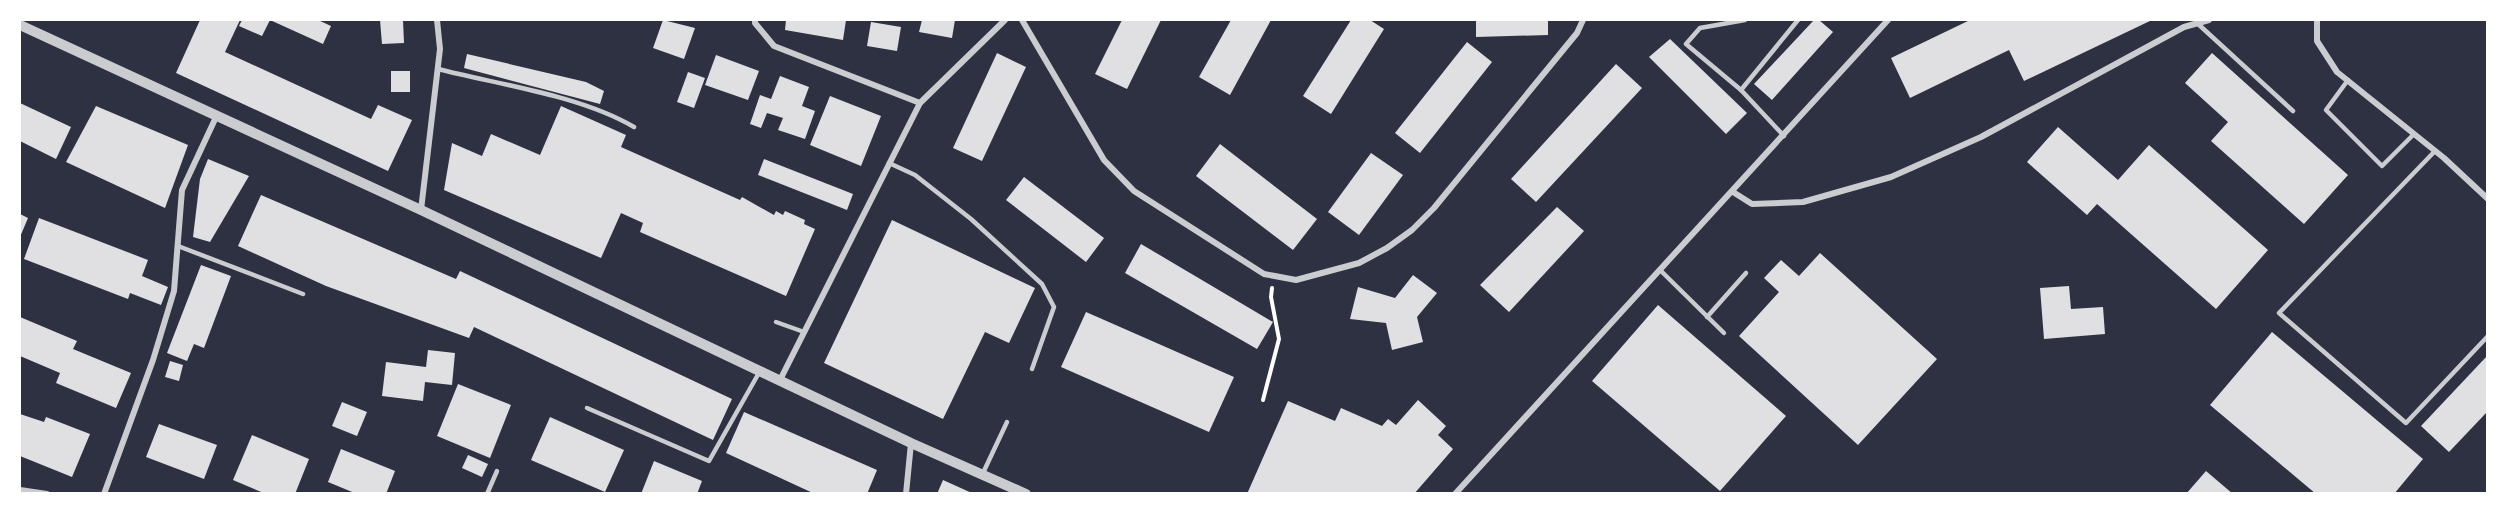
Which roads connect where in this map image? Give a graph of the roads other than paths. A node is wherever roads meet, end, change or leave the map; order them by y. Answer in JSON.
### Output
{"nodes":[{"id":1,"x":437,"y":20,"type":"edge"},
{"id":2,"x":755,"y":20,"type":"edge"},
{"id":3,"x":1005,"y":20,"type":"edge"},
{"id":4,"x":1022,"y":20,"type":"edge"},
{"id":5,"x":1583,"y":20,"type":"edge"},
{"id":6,"x":1745,"y":20,"type":"edge"},
{"id":7,"x":1798,"y":20,"type":"edge"},
{"id":8,"x":1888,"y":20,"type":"edge"},
{"id":9,"x":2209,"y":20,"type":"edge"},
{"id":10,"x":2317,"y":20,"type":"edge"},
{"id":11,"x":2197,"y":23,"type":"junction"},
{"id":12,"x":20,"y":26,"type":"edge"},
{"id":13,"x":438,"y":69,"type":"junction"},
{"id":14,"x":2348,"y":80,"type":"junction"},
{"id":15,"x":1741,"y":90,"type":"junction"},
{"id":16,"x":920,"y":103,"type":"junction"},
{"id":17,"x":2292,"y":111,"type":"dead end"},
{"id":18,"x":217,"y":116,"type":"junction"},
{"id":19,"x":634,"y":127,"type":"dead end"},
{"id":20,"x":2414,"y":134,"type":"junction"},
{"id":21,"x":1784,"y":136,"type":"junction"},
{"id":22,"x":2434,"y":151,"type":"junction"},
{"id":23,"x":889,"y":163,"type":"junction"},
{"id":24,"x":1733,"y":192,"type":"junction"},
{"id":25,"x":2487,"y":199,"type":"edge"},
{"id":26,"x":421,"y":210,"type":"junction"},
{"id":27,"x":178,"y":246,"type":"junction"},
{"id":28,"x":1660,"y":270,"type":"junction"},
{"id":29,"x":1746,"y":273,"type":"dead end"},
{"id":30,"x":303,"y":294,"type":"dead end"},
{"id":31,"x":1707,"y":317,"type":"junction"},
{"id":32,"x":776,"y":322,"type":"dead end"},
{"id":33,"x":804,"y":332,"type":"junction"},
{"id":34,"x":1724,"y":333,"type":"dead end"},
{"id":35,"x":2487,"y":336,"type":"edge"},
{"id":36,"x":1032,"y":369,"type":"dead end"},
{"id":37,"x":760,"y":371,"type":"junction"},
{"id":38,"x":780,"y":380,"type":"junction"},
{"id":39,"x":587,"y":408,"type":"dead end"},
{"id":40,"x":1007,"y":422,"type":"dead end"},
{"id":41,"x":911,"y":443,"type":"junction"},
{"id":42,"x":497,"y":471,"type":"dead end"},
{"id":43,"x":982,"y":474,"type":"junction"},
{"id":44,"x":20,"y":490,"type":"edge"},
{"id":45,"x":47,"y":494,"type":"edge"},
{"id":46,"x":104,"y":494,"type":"edge"},
{"id":47,"x":488,"y":494,"type":"edge"},
{"id":48,"x":906,"y":494,"type":"edge"},
{"id":49,"x":1026,"y":494,"type":"edge"},
{"id":50,"x":1455,"y":494,"type":"edge"}],
"edges":[{"from":1,"to":13,"type":"street"},
{"from":2,"to":16,"type":"street"},
{"from":3,"to":16,"type":"street"},
{"from":4,"to":5,"type":"street"},
{"from":6,"to":15,"type":"lane"},
{"from":7,"to":15,"type":"lane"},
{"from":8,"to":21,"type":"street"},
{"from":9,"to":11,"type":"street"},
{"from":10,"to":14,"type":"street"},
{"from":11,"to":17,"type":"lane"},
{"from":11,"to":24,"type":"street"},
{"from":12,"to":18,"type":"street"},
{"from":13,"to":19,"type":"lane"},
{"from":13,"to":26,"type":"street"},
{"from":14,"to":20,"type":"street"},
{"from":14,"to":20,"type":"lane"},
{"from":15,"to":21,"type":"lane"},
{"from":16,"to":23,"type":"street"},
{"from":18,"to":26,"type":"street"},
{"from":18,"to":27,"type":"street"},
{"from":20,"to":22,"type":"street"},
{"from":21,"to":24,"type":"street"},
{"from":22,"to":25,"type":"street"},
{"from":22,"to":35,"type":"lane"},
{"from":23,"to":33,"type":"street"},
{"from":23,"to":36,"type":"lane"},
{"from":24,"to":28,"type":"street"},
{"from":26,"to":37,"type":"street"},
{"from":27,"to":30,"type":"lane"},
{"from":27,"to":46,"type":"street"},
{"from":28,"to":31,"type":"lane"},
{"from":28,"to":50,"type":"street"},
{"from":29,"to":31,"type":"lane"},
{"from":31,"to":34,"type":"lane"},
{"from":32,"to":33,"type":"lane"},
{"from":33,"to":38,"type":"street"},
{"from":37,"to":38,"type":"street"},
{"from":37,"to":39,"type":"lane"},
{"from":38,"to":41,"type":"street"},
{"from":40,"to":43,"type":"lane"},
{"from":41,"to":43,"type":"street"},
{"from":41,"to":48,"type":"street"},
{"from":42,"to":47,"type":"lane"},
{"from":43,"to":49,"type":"street"},
{"from":44,"to":45,"type":"street"}]}
